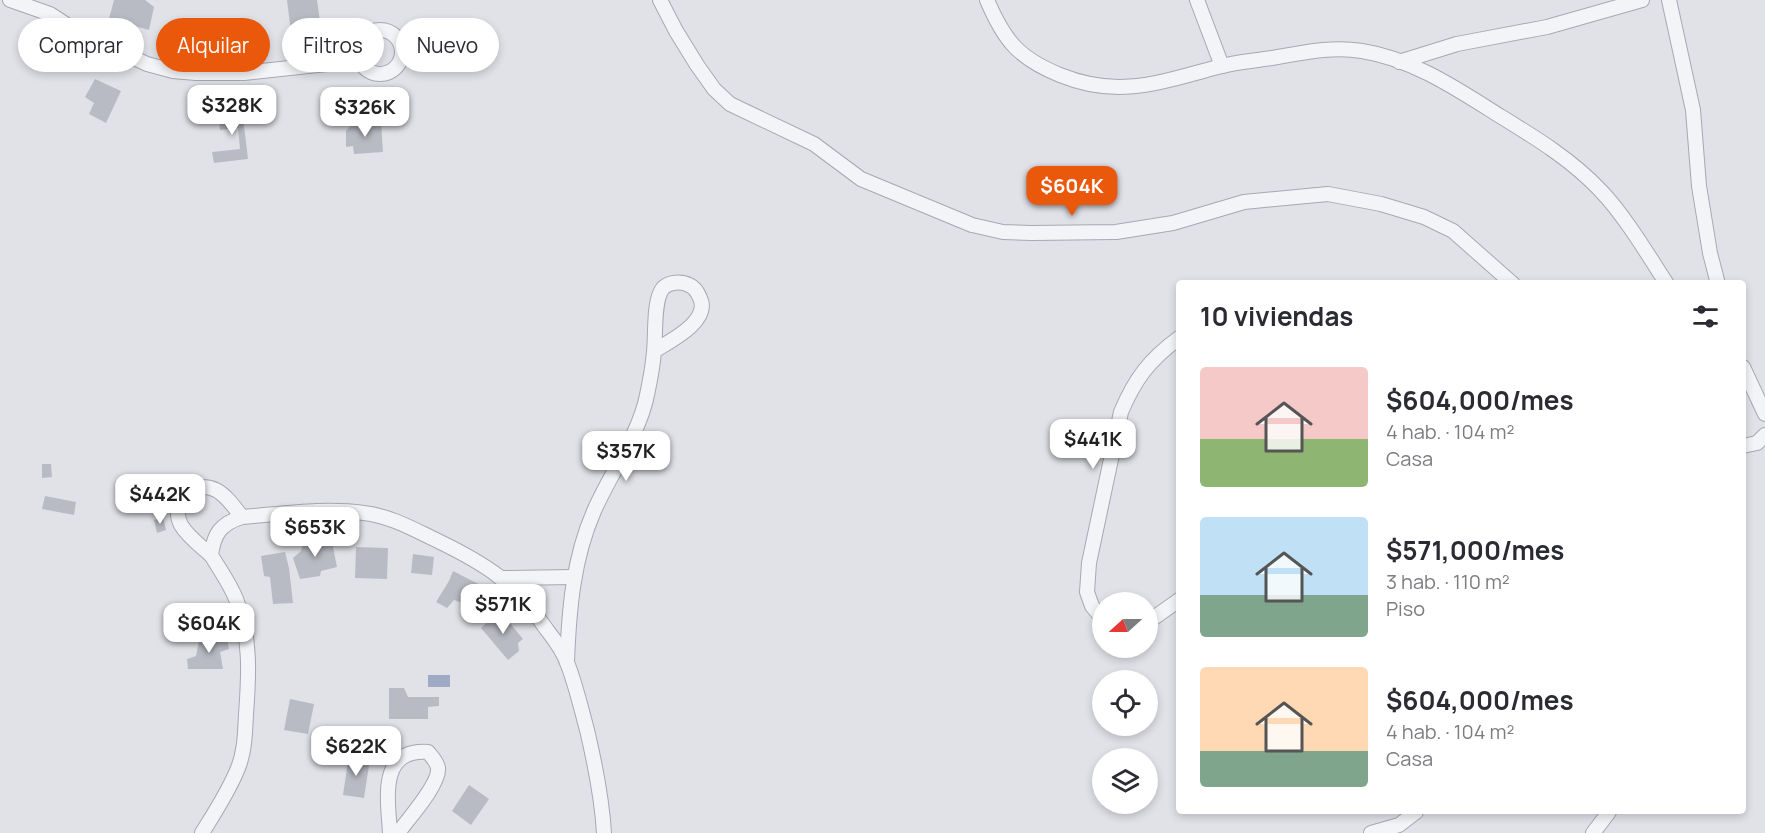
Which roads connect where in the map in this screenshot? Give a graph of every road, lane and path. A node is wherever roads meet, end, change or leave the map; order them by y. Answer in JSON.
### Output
{"nodes":[{"id":1,"x":10,"y":0,"type":"edge"},
{"id":2,"x":45,"y":0,"type":"edge"},
{"id":3,"x":660,"y":0,"type":"edge"},
{"id":4,"x":987,"y":0,"type":"edge"},
{"id":5,"x":1197,"y":0,"type":"edge"},
{"id":6,"x":1642,"y":0,"type":"edge"},
{"id":7,"x":1669,"y":0,"type":"edge"},
{"id":8,"x":50,"y":14,"type":"junction"},
{"id":9,"x":1399,"y":62,"type":"junction"},
{"id":10,"x":1222,"y":66,"type":"junction"},
{"id":11,"x":282,"y":69,"type":"edge"},
{"id":12,"x":1500,"y":278,"type":"edge"},
{"id":13,"x":1664,"y":280,"type":"edge"},
{"id":14,"x":1717,"y":280,"type":"edge"},
{"id":15,"x":1176,"y":341,"type":"edge"},
{"id":16,"x":654,"y":351,"type":"junction"},
{"id":17,"x":1746,"y":373,"type":"edge"},
{"id":18,"x":1765,"y":414,"type":"edge"},
{"id":19,"x":1765,"y":435,"type":"edge"},
{"id":20,"x":1746,"y":445,"type":"edge"},
{"id":21,"x":242,"y":517,"type":"junction"},
{"id":22,"x":211,"y":555,"type":"junction"},
{"id":23,"x":573,"y":577,"type":"junction"},
{"id":24,"x":503,"y":578,"type":"junction"},
{"id":25,"x":1176,"y":602,"type":"edge"},
{"id":26,"x":1092,"y":606,"type":"edge"},
{"id":27,"x":1158,"y":615,"type":"edge"},
{"id":28,"x":567,"y":662,"type":"junction"},
{"id":29,"x":1414,"y":814,"type":"edge"},
{"id":30,"x":1607,"y":814,"type":"edge"},
{"id":31,"x":1397,"y":829,"type":"edge"},
{"id":32,"x":202,"y":833,"type":"edge"},
{"id":33,"x":390,"y":833,"type":"edge"},
{"id":34,"x":398,"y":833,"type":"edge"},
{"id":35,"x":604,"y":833,"type":"edge"},
{"id":36,"x":1371,"y":833,"type":"edge"},
{"id":37,"x":1593,"y":833,"type":"edge"}],
"edges":[{"from":1,"to":8,"type":"street"},
{"from":2,"to":8,"type":"street"},
{"from":3,"to":12,"type":"street"},
{"from":4,"to":10,"type":"street"},
{"from":5,"to":10,"type":"street"},
{"from":6,"to":9,"type":"street"},
{"from":7,"to":14,"type":"street"},
{"from":8,"to":11,"type":"street"},
{"from":9,"to":10,"type":"street"},
{"from":9,"to":13,"type":"street"},
{"from":15,"to":26,"type":"street"},
{"from":16,"to":16,"type":"street"},
{"from":16,"to":23,"type":"street"},
{"from":17,"to":18,"type":"street"},
{"from":19,"to":20,"type":"street"},
{"from":21,"to":22,"type":"street"},
{"from":21,"to":22,"type":"street"},
{"from":21,"to":24,"type":"street"},
{"from":22,"to":32,"type":"street"},
{"from":23,"to":24,"type":"street"},
{"from":23,"to":28,"type":"street"},
{"from":24,"to":28,"type":"street"},
{"from":25,"to":27,"type":"street"},
{"from":28,"to":35,"type":"street"},
{"from":29,"to":31,"type":"street"},
{"from":30,"to":37,"type":"street"},
{"from":31,"to":36,"type":"street"},
{"from":33,"to":34,"type":"street"}]}
